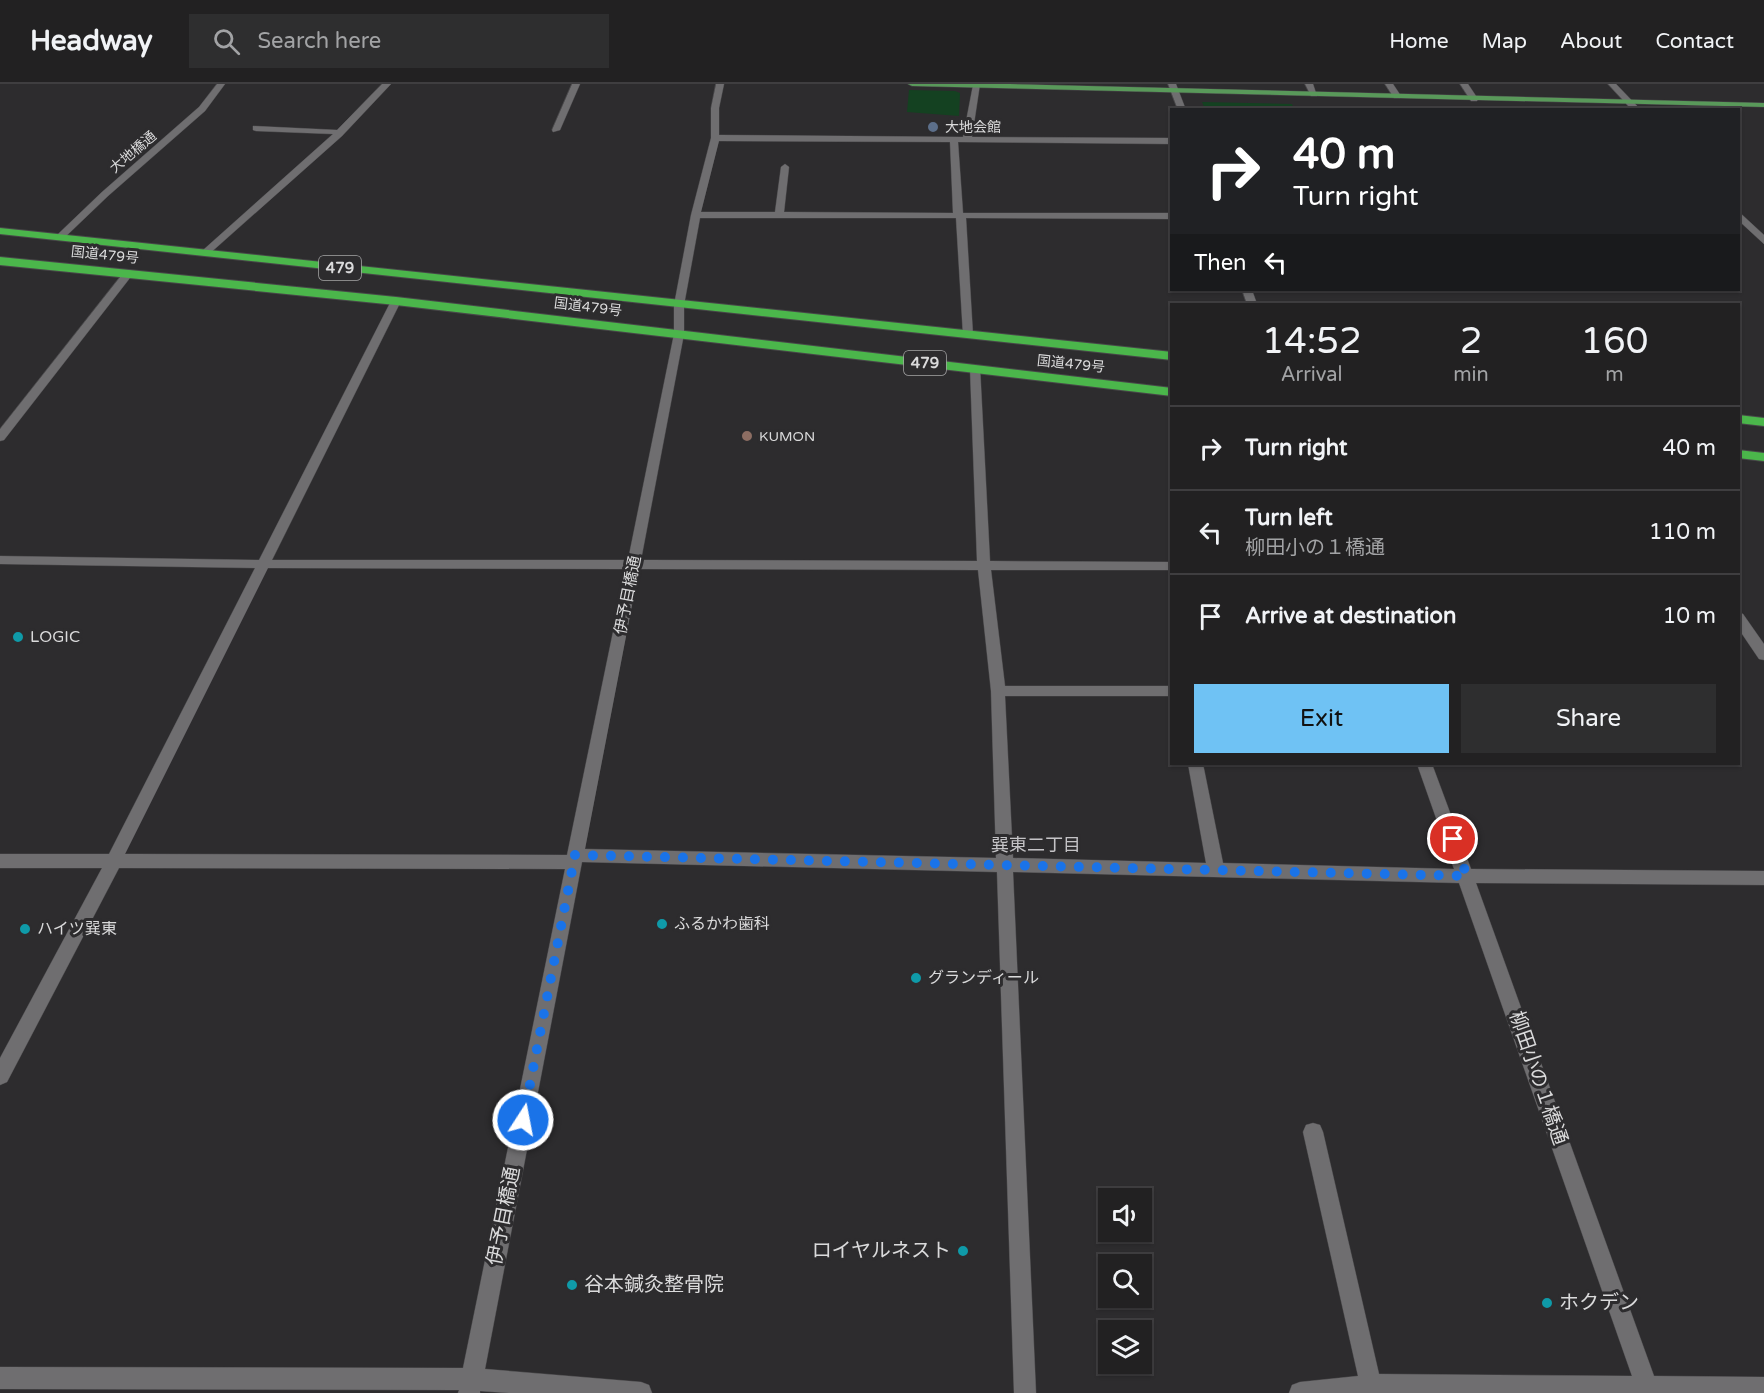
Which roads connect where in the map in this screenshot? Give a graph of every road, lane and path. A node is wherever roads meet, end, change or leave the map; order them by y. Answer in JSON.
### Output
{"nodes":[{"id":1,"x":221,"y":84,"type":"edge"},
{"id":2,"x":387,"y":84,"type":"edge"},
{"id":3,"x":576,"y":84,"type":"edge"},
{"id":4,"x":720,"y":84,"type":"edge"},
{"id":5,"x":912,"y":84,"type":"edge"},
{"id":6,"x":1309,"y":84,"type":"edge"},
{"id":7,"x":1389,"y":84,"type":"edge"},
{"id":8,"x":1464,"y":84,"type":"edge"},
{"id":9,"x":1612,"y":84,"type":"edge"},
{"id":10,"x":977,"y":85,"type":"edge"},
{"id":11,"x":1174,"y":87,"type":"edge"},
{"id":12,"x":1314,"y":94,"type":"junction"},
{"id":13,"x":1397,"y":96,"type":"junction"},
{"id":14,"x":1474,"y":99,"type":"junction"},
{"id":15,"x":1630,"y":102,"type":"junction"},
{"id":16,"x":1764,"y":105,"type":"edge"},
{"id":17,"x":1181,"y":108,"type":"edge"},
{"id":18,"x":1635,"y":108,"type":"edge"},
{"id":19,"x":256,"y":128,"type":"dead end"},
{"id":20,"x":556,"y":130,"type":"dead end"},
{"id":21,"x":339,"y":134,"type":"junction"},
{"id":22,"x":715,"y":138,"type":"junction"},
{"id":23,"x":954,"y":140,"type":"junction"},
{"id":24,"x":965,"y":140,"type":"junction"},
{"id":25,"x":1170,"y":141,"type":"edge"},
{"id":26,"x":784,"y":167,"type":"dead end"},
{"id":27,"x":696,"y":215,"type":"junction"},
{"id":28,"x":779,"y":215,"type":"junction"},
{"id":29,"x":959,"y":215,"type":"junction"},
{"id":30,"x":1170,"y":216,"type":"edge"},
{"id":31,"x":1742,"y":217,"type":"edge"},
{"id":32,"x":1764,"y":221,"type":"edge"},
{"id":33,"x":0,"y":231,"type":"edge"},
{"id":34,"x":59,"y":238,"type":"junction"},
{"id":35,"x":1764,"y":241,"type":"edge"},
{"id":36,"x":206,"y":254,"type":"junction"},
{"id":37,"x":0,"y":261,"type":"edge"},
{"id":38,"x":128,"y":274,"type":"junction"},
{"id":39,"x":396,"y":301,"type":"junction"},
{"id":40,"x":679,"y":305,"type":"junction"},
{"id":41,"x":679,"y":334,"type":"junction"},
{"id":42,"x":968,"y":335,"type":"junction"},
{"id":43,"x":1170,"y":356,"type":"edge"},
{"id":44,"x":976,"y":369,"type":"junction"},
{"id":45,"x":1170,"y":392,"type":"edge"},
{"id":46,"x":1740,"y":419,"type":"edge"},
{"id":47,"x":1764,"y":422,"type":"edge"},
{"id":48,"x":0,"y":437,"type":"edge"},
{"id":49,"x":1740,"y":454,"type":"edge"},
{"id":50,"x":1764,"y":457,"type":"edge"},
{"id":51,"x":0,"y":560,"type":"edge"},
{"id":52,"x":265,"y":564,"type":"junction"},
{"id":53,"x":634,"y":564,"type":"junction"},
{"id":54,"x":984,"y":564,"type":"junction"},
{"id":55,"x":1170,"y":566,"type":"edge"},
{"id":56,"x":1740,"y":620,"type":"edge"},
{"id":57,"x":1764,"y":656,"type":"edge"},
{"id":58,"x":998,"y":691,"type":"junction"},
{"id":59,"x":1170,"y":691,"type":"edge"},
{"id":60,"x":1196,"y":765,"type":"edge"},
{"id":61,"x":1425,"y":765,"type":"edge"},
{"id":62,"x":575,"y":859,"type":"junction"},
{"id":63,"x":0,"y":861,"type":"edge"},
{"id":64,"x":114,"y":861,"type":"junction"},
{"id":65,"x":1004,"y":866,"type":"junction"},
{"id":66,"x":1216,"y":871,"type":"junction"},
{"id":67,"x":1467,"y":876,"type":"junction"},
{"id":68,"x":1764,"y":878,"type":"edge"},
{"id":69,"x":0,"y":1076,"type":"edge"},
{"id":70,"x":1313,"y":1132,"type":"dead end"},
{"id":71,"x":0,"y":1378,"type":"edge"},
{"id":72,"x":1371,"y":1384,"type":"junction"},
{"id":73,"x":471,"y":1386,"type":"edge"},
{"id":74,"x":1764,"y":1388,"type":"edge"},
{"id":75,"x":1648,"y":1389,"type":"edge"},
{"id":76,"x":641,"y":1393,"type":"edge"},
{"id":77,"x":1025,"y":1393,"type":"edge"},
{"id":78,"x":1300,"y":1393,"type":"edge"}],
"edges":[{"from":1,"to":34,"type":"street","name":"大地橋通"},
{"from":2,"to":21,"type":"street"},
{"from":3,"to":20,"type":"street"},
{"from":4,"to":22,"type":"street"},
{"from":5,"to":10,"type":"main road"},
{"from":6,"to":12,"type":"street"},
{"from":7,"to":13,"type":"street"},
{"from":8,"to":14,"type":"street"},
{"from":9,"to":15,"type":"street"},
{"from":10,"to":11,"type":"main road"},
{"from":10,"to":24,"type":"street"},
{"from":11,"to":12,"type":"main road"},
{"from":11,"to":17,"type":"street"},
{"from":12,"to":13,"type":"main road"},
{"from":13,"to":14,"type":"main road"},
{"from":14,"to":15,"type":"main road"},
{"from":15,"to":16,"type":"main road"},
{"from":15,"to":18,"type":"street"},
{"from":19,"to":21,"type":"street"},
{"from":21,"to":36,"type":"street"},
{"from":22,"to":23,"type":"street"},
{"from":22,"to":27,"type":"street"},
{"from":23,"to":24,"type":"street"},
{"from":23,"to":29,"type":"street"},
{"from":24,"to":25,"type":"street"},
{"from":26,"to":28,"type":"street"},
{"from":27,"to":28,"type":"street"},
{"from":27,"to":40,"type":"street"},
{"from":28,"to":29,"type":"street"},
{"from":29,"to":30,"type":"street"},
{"from":29,"to":42,"type":"street"},
{"from":31,"to":32,"type":"street"},
{"from":31,"to":35,"type":"street"},
{"from":33,"to":34,"type":"highway","name":"国道479号","number":"479"},
{"from":34,"to":36,"type":"highway","name":"国道479号","number":"479"},
{"from":36,"to":40,"type":"highway","name":"国道479号","number":"479"},
{"from":37,"to":38,"type":"highway","name":"国道479号","number":"479"},
{"from":38,"to":39,"type":"highway","name":"国道479号","number":"479"},
{"from":38,"to":48,"type":"street"},
{"from":39,"to":41,"type":"highway","name":"国道479号","number":"479"},
{"from":39,"to":52,"type":"street"},
{"from":40,"to":41,"type":"street","name":"伊予目橋通"},
{"from":40,"to":42,"type":"highway","name":"国道479号","number":"479"},
{"from":41,"to":44,"type":"highway","name":"国道479号","number":"479"},
{"from":41,"to":53,"type":"street","name":"伊予目橋通"},
{"from":42,"to":43,"type":"highway","name":"国道479号","number":"479"},
{"from":44,"to":45,"type":"highway","name":"国道479号","number":"479"},
{"from":44,"to":54,"type":"street"},
{"from":46,"to":47,"type":"highway"},
{"from":49,"to":50,"type":"highway"},
{"from":51,"to":52,"type":"street"},
{"from":52,"to":53,"type":"street"},
{"from":52,"to":64,"type":"street"},
{"from":53,"to":54,"type":"street"},
{"from":53,"to":62,"type":"street","name":"伊予目橋通"},
{"from":54,"to":55,"type":"street"},
{"from":54,"to":58,"type":"street"},
{"from":56,"to":57,"type":"street"},
{"from":58,"to":59,"type":"street"},
{"from":58,"to":65,"type":"street"},
{"from":60,"to":66,"type":"street"},
{"from":61,"to":67,"type":"street","name":"柳田小の１橋通"},
{"from":62,"to":64,"type":"street"},
{"from":62,"to":65,"type":"street"},
{"from":62,"to":73,"type":"street","name":"伊予目橋通"},
{"from":63,"to":64,"type":"street"},
{"from":64,"to":69,"type":"street"},
{"from":65,"to":66,"type":"street"},
{"from":65,"to":77,"type":"street"},
{"from":66,"to":67,"type":"street"},
{"from":67,"to":68,"type":"street"},
{"from":67,"to":75,"type":"street","name":"柳田小の１橋通"},
{"from":70,"to":72,"type":"street"},
{"from":71,"to":73,"type":"street"},
{"from":72,"to":75,"type":"street"},
{"from":72,"to":78,"type":"street"},
{"from":73,"to":76,"type":"street"},
{"from":74,"to":75,"type":"street"}]}
